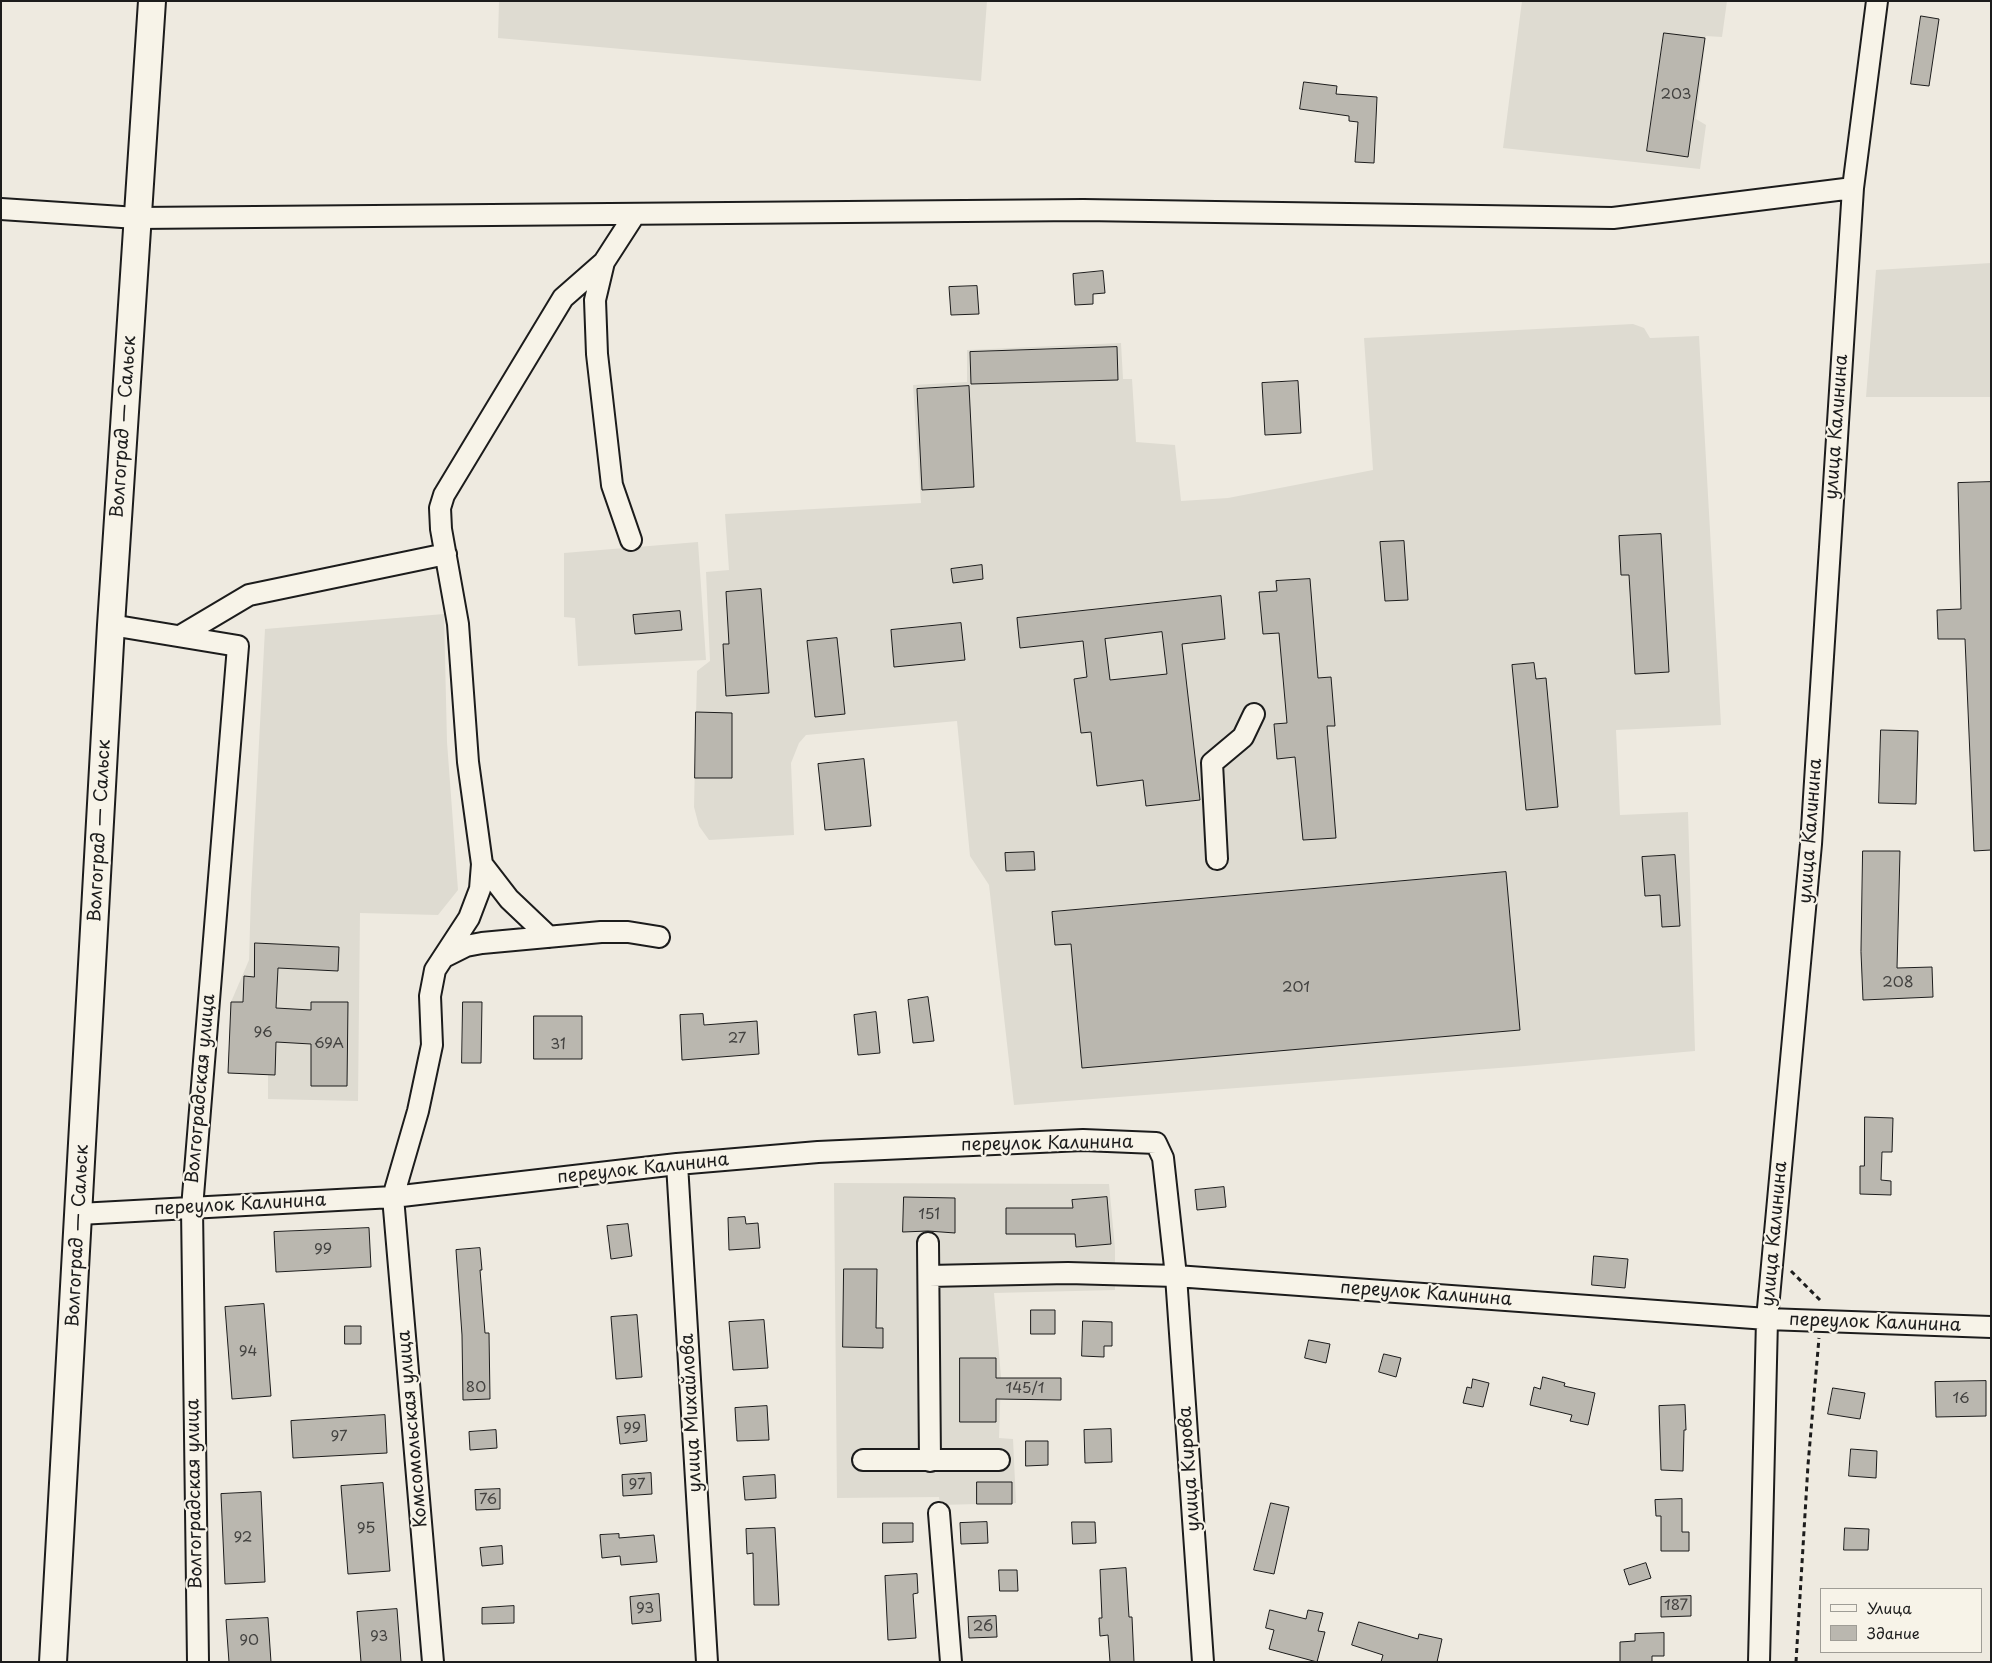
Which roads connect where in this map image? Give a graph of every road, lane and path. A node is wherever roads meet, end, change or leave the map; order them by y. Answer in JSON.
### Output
{"nodes":[{"id":1,"x":152,"y":1,"type":"edge"},
{"id":2,"x":1876,"y":1,"type":"edge"},
{"id":3,"x":1853,"y":188,"type":"junction"},
{"id":4,"x":1,"y":209,"type":"edge"},
{"id":5,"x":635,"y":214,"type":"junction"},
{"id":6,"x":137,"y":218,"type":"junction"},
{"id":7,"x":604,"y":262,"type":"junction"},
{"id":8,"x":631,"y":540,"type":"dead end"},
{"id":9,"x":446,"y":554,"type":"junction"},
{"id":10,"x":111,"y":625,"type":"junction"},
{"id":11,"x":180,"y":636,"type":"junction"},
{"id":12,"x":1254,"y":714,"type":"dead end"},
{"id":13,"x":1217,"y":859,"type":"dead end"},
{"id":14,"x":482,"y":864,"type":"junction"},
{"id":15,"x":548,"y":937,"type":"junction"},
{"id":16,"x":658,"y":937,"type":"dead end"},
{"id":17,"x":443,"y":958,"type":"junction"},
{"id":18,"x":677,"y":1164,"type":"junction"},
{"id":19,"x":393,"y":1197,"type":"junction"},
{"id":20,"x":192,"y":1208,"type":"junction"},
{"id":21,"x":79,"y":1214,"type":"junction"},
{"id":22,"x":928,"y":1243,"type":"dead end"},
{"id":23,"x":929,"y":1276,"type":"junction"},
{"id":24,"x":1176,"y":1276,"type":"junction"},
{"id":25,"x":1822,"y":1301,"type":"dead end"},
{"id":26,"x":1767,"y":1319,"type":"junction"},
{"id":27,"x":1820,"y":1321,"type":"junction"},
{"id":28,"x":1991,"y":1327,"type":"edge"},
{"id":29,"x":863,"y":1460,"type":"dead end"},
{"id":30,"x":1000,"y":1460,"type":"dead end"},
{"id":31,"x":930,"y":1461,"type":"junction"},
{"id":32,"x":939,"y":1513,"type":"dead end"},
{"id":33,"x":53,"y":1662,"type":"edge"},
{"id":34,"x":198,"y":1662,"type":"edge"},
{"id":35,"x":433,"y":1662,"type":"edge"},
{"id":36,"x":707,"y":1662,"type":"edge"},
{"id":37,"x":951,"y":1662,"type":"edge"},
{"id":38,"x":1203,"y":1662,"type":"edge"},
{"id":39,"x":1759,"y":1662,"type":"edge"},
{"id":40,"x":1796,"y":1662,"type":"edge"}],
"edges":[{"from":1,"to":6,"type":"main road","name":"Волгоград — Сальск"},
{"from":2,"to":3,"type":"street","name":"улица Калинина"},
{"from":3,"to":5,"type":"street"},
{"from":3,"to":26,"type":"street","name":"улица Калинина"},
{"from":4,"to":6,"type":"street"},
{"from":5,"to":6,"type":"street"},
{"from":5,"to":7,"type":"street"},
{"from":6,"to":10,"type":"main road","name":"Волгоград — Сальск"},
{"from":7,"to":8,"type":"street"},
{"from":7,"to":9,"type":"street"},
{"from":9,"to":11,"type":"street"},
{"from":9,"to":14,"type":"street"},
{"from":10,"to":11,"type":"street","name":"Волгоградская улица"},
{"from":10,"to":21,"type":"main road","name":"Волгоград — Сальск"},
{"from":11,"to":20,"type":"street","name":"Волгоградская улица"},
{"from":12,"to":13,"type":"street"},
{"from":14,"to":15,"type":"street"},
{"from":14,"to":17,"type":"street"},
{"from":15,"to":16,"type":"street"},
{"from":15,"to":17,"type":"street"},
{"from":17,"to":19,"type":"street"},
{"from":18,"to":19,"type":"street","name":"переулок Калинина"},
{"from":18,"to":24,"type":"street","name":"переулок Калинина"},
{"from":18,"to":36,"type":"street","name":"улица Михайлова"},
{"from":19,"to":20,"type":"street","name":"переулок Калинина"},
{"from":19,"to":35,"type":"street","name":"Комсомольская улица"},
{"from":20,"to":21,"type":"street","name":"переулок Калинина"},
{"from":20,"to":34,"type":"street","name":"Волгоградская улица"},
{"from":21,"to":33,"type":"main road","name":"Волгоград — Сальск"},
{"from":22,"to":23,"type":"street"},
{"from":23,"to":24,"type":"street"},
{"from":23,"to":31,"type":"street"},
{"from":24,"to":26,"type":"street","name":"переулок Калинина"},
{"from":24,"to":38,"type":"street","name":"улица Кирова"},
{"from":25,"to":27,"type":"path"},
{"from":26,"to":27,"type":"street","name":"переулок Калинина"},
{"from":26,"to":39,"type":"street","name":"улица Калинина"},
{"from":27,"to":28,"type":"street","name":"переулок Калинина"},
{"from":27,"to":40,"type":"path"},
{"from":29,"to":31,"type":"street"},
{"from":30,"to":31,"type":"street"},
{"from":32,"to":37,"type":"street"}]}
